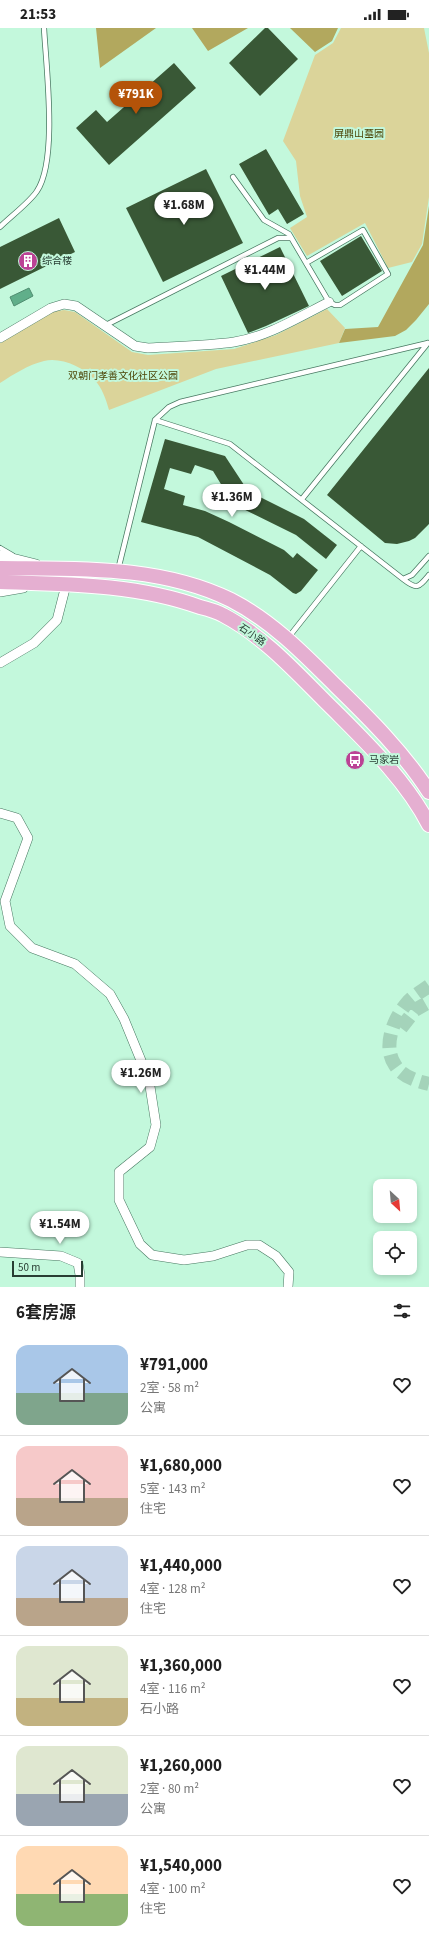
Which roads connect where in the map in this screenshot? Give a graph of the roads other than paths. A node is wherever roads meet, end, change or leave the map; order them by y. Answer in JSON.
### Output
{"nodes":[{"id":1,"x":44,"y":28,"type":"edge"},
{"id":2,"x":233,"y":177,"type":"dead end"},
{"id":3,"x":0,"y":227,"type":"edge"},
{"id":4,"x":291,"y":238,"type":"junction"},
{"id":5,"x":306,"y":263,"type":"junction"},
{"id":6,"x":329,"y":302,"type":"junction"},
{"id":7,"x":105,"y":326,"type":"junction"},
{"id":8,"x":0,"y":338,"type":"edge"},
{"id":9,"x":428,"y":342,"type":"edge"},
{"id":10,"x":155,"y":420,"type":"junction"},
{"id":11,"x":302,"y":499,"type":"junction"},
{"id":12,"x":361,"y":546,"type":"junction"},
{"id":13,"x":0,"y":548,"type":"edge"},
{"id":14,"x":0,"y":556,"type":"edge"},
{"id":15,"x":429,"y":556,"type":"edge"},
{"id":16,"x":20,"y":561,"type":"junction"},
{"id":17,"x":0,"y":568,"type":"edge"},
{"id":18,"x":52,"y":569,"type":"junction"},
{"id":19,"x":117,"y":571,"type":"junction"},
{"id":20,"x":429,"y":576,"type":"edge"},
{"id":21,"x":403,"y":579,"type":"junction"},
{"id":22,"x":0,"y":582,"type":"edge"},
{"id":23,"x":44,"y":583,"type":"junction"},
{"id":24,"x":66,"y":585,"type":"junction"},
{"id":25,"x":0,"y":591,"type":"edge"},
{"id":26,"x":287,"y":638,"type":"junction"},
{"id":27,"x":0,"y":663,"type":"edge"},
{"id":28,"x":429,"y":792,"type":"edge"},
{"id":29,"x":0,"y":813,"type":"edge"},
{"id":30,"x":429,"y":825,"type":"edge"},
{"id":31,"x":0,"y":1252,"type":"edge"},
{"id":32,"x":80,"y":1287,"type":"edge"},
{"id":33,"x":288,"y":1287,"type":"edge"}],
"edges":[{"from":1,"to":3,"type":"lane"},
{"from":2,"to":4,"type":"lane"},
{"from":4,"to":5,"type":"lane"},
{"from":4,"to":7,"type":"lane"},
{"from":5,"to":6,"type":"lane"},
{"from":5,"to":6,"type":"lane"},
{"from":6,"to":7,"type":"street"},
{"from":7,"to":8,"type":"street"},
{"from":9,"to":10,"type":"lane"},
{"from":9,"to":11,"type":"lane"},
{"from":10,"to":11,"type":"lane"},
{"from":10,"to":19,"type":"lane"},
{"from":11,"to":12,"type":"lane"},
{"from":12,"to":21,"type":"lane"},
{"from":12,"to":26,"type":"lane"},
{"from":13,"to":16,"type":"lane"},
{"from":14,"to":16,"type":"street"},
{"from":15,"to":21,"type":"lane"},
{"from":16,"to":18,"type":"street"},
{"from":17,"to":18,"type":"main road","name":"石小路"},
{"from":18,"to":19,"type":"main road","name":"石小路"},
{"from":19,"to":26,"type":"main road","name":"石小路"},
{"from":20,"to":21,"type":"lane"},
{"from":22,"to":23,"type":"main road","name":"石小路"},
{"from":23,"to":24,"type":"main road","name":"石小路"},
{"from":23,"to":25,"type":"street"},
{"from":24,"to":27,"type":"street"},
{"from":24,"to":30,"type":"main road","name":"石小路"},
{"from":26,"to":28,"type":"main road","name":"石小路"},
{"from":29,"to":33,"type":"street"},
{"from":31,"to":32,"type":"street"}]}
